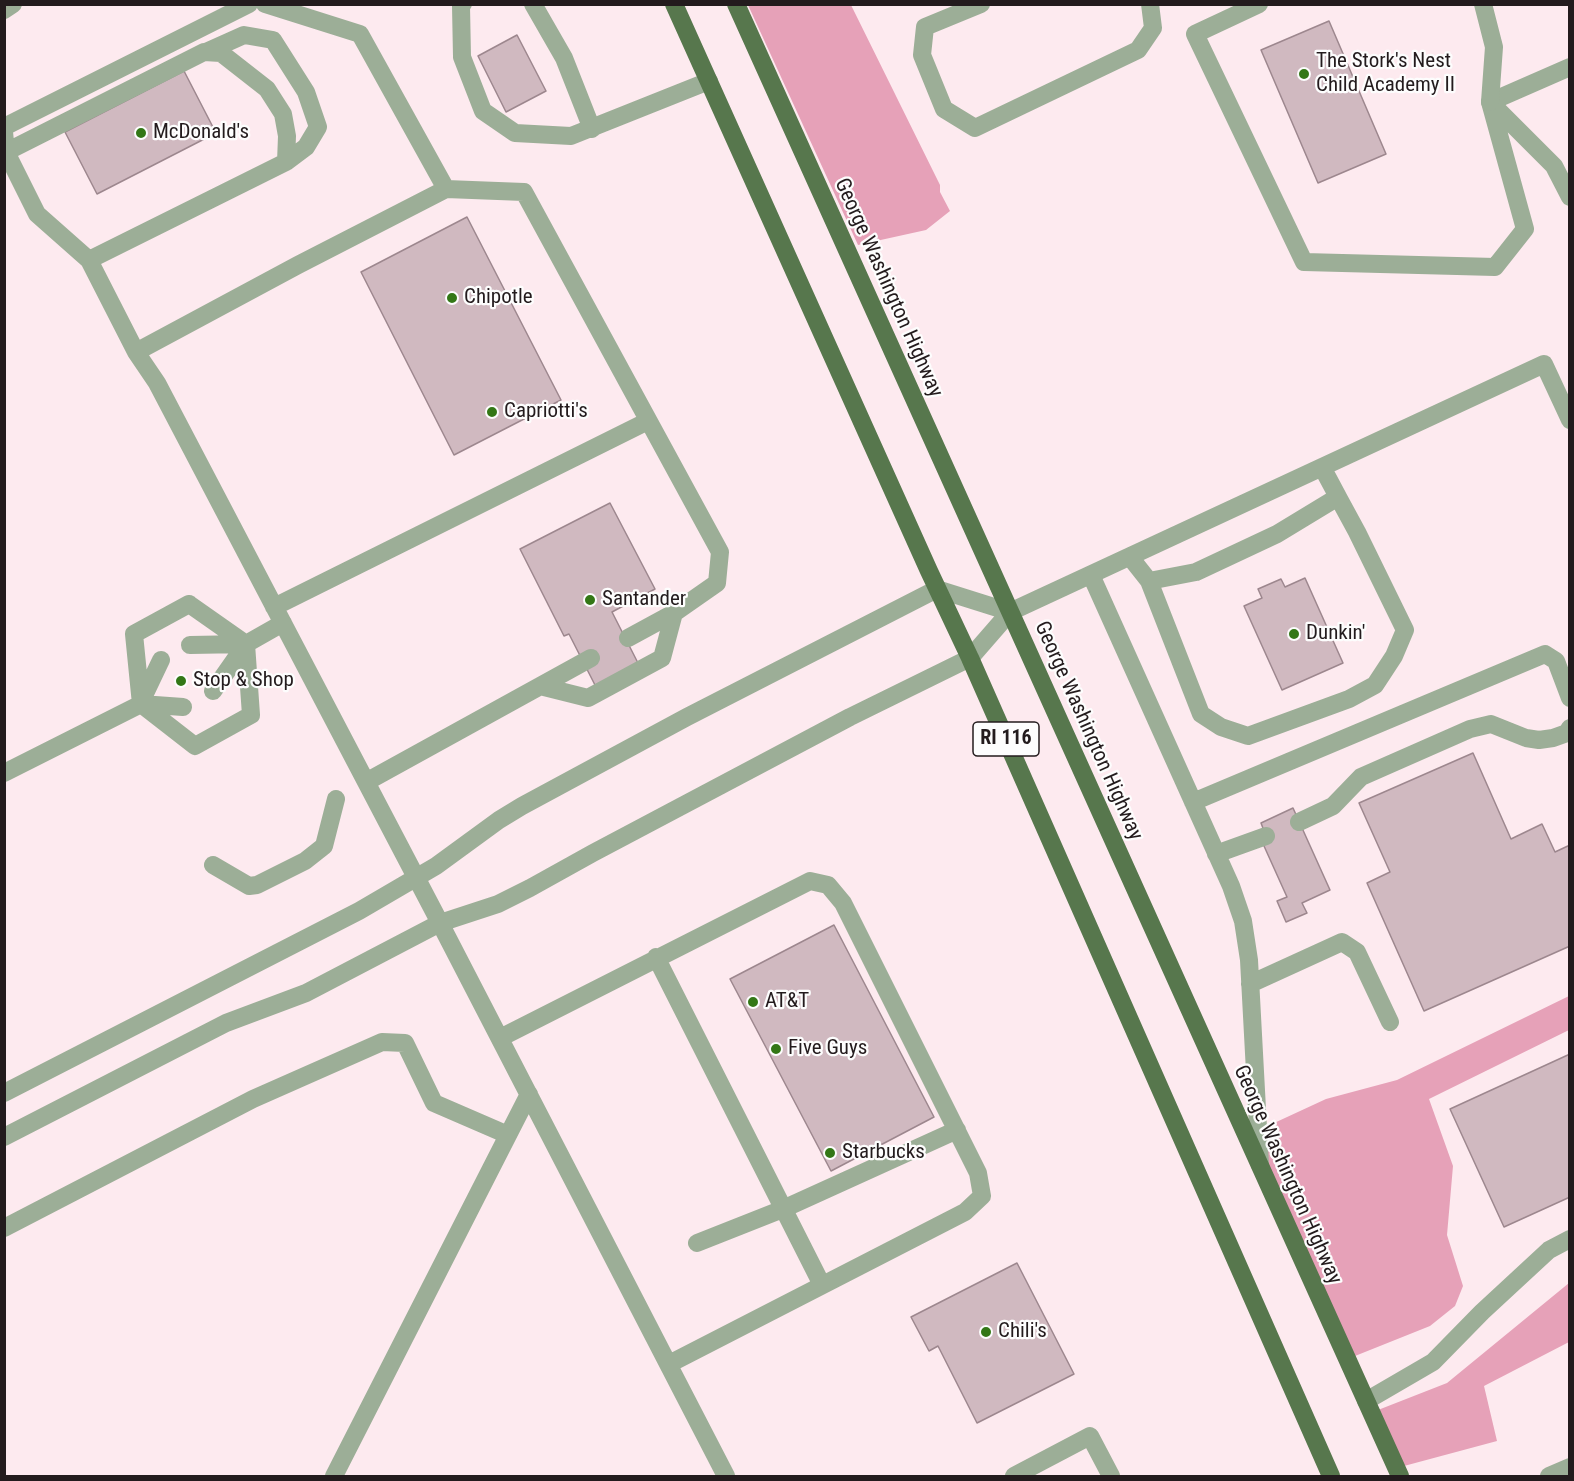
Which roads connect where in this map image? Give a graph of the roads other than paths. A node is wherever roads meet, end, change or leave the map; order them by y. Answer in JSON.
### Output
{"nodes":[{"id":1,"x":14,"y":4,"type":"edge"},
{"id":2,"x":249,"y":4,"type":"edge"},
{"id":3,"x":265,"y":4,"type":"edge"},
{"id":4,"x":463,"y":4,"type":"edge"},
{"id":5,"x":533,"y":4,"type":"edge"},
{"id":6,"x":674,"y":4,"type":"edge"},
{"id":7,"x":736,"y":4,"type":"edge"},
{"id":8,"x":981,"y":4,"type":"edge"},
{"id":9,"x":1150,"y":4,"type":"edge"},
{"id":10,"x":1259,"y":4,"type":"edge"},
{"id":11,"x":1483,"y":4,"type":"edge"},
{"id":12,"x":4,"y":10,"type":"edge"},
{"id":13,"x":204,"y":52,"type":"junction"},
{"id":14,"x":1569,"y":68,"type":"edge"},
{"id":15,"x":709,"y":81,"type":"junction"},
{"id":16,"x":1490,"y":102,"type":"junction"},
{"id":17,"x":4,"y":127,"type":"edge"},
{"id":18,"x":592,"y":129,"type":"junction"},
{"id":19,"x":4,"y":132,"type":"edge"},
{"id":20,"x":5,"y":152,"type":"edge"},
{"id":21,"x":286,"y":162,"type":"junction"},
{"id":22,"x":446,"y":189,"type":"junction"},
{"id":23,"x":1569,"y":197,"type":"edge"},
{"id":24,"x":89,"y":260,"type":"junction"},
{"id":25,"x":136,"y":352,"type":"junction"},
{"id":26,"x":1569,"y":420,"type":"edge"},
{"id":27,"x":648,"y":421,"type":"junction"},
{"id":28,"x":1322,"y":467,"type":"junction"},
{"id":29,"x":1338,"y":497,"type":"junction"},
{"id":30,"x":1130,"y":557,"type":"junction"},
{"id":31,"x":1091,"y":575,"type":"junction"},
{"id":32,"x":1149,"y":581,"type":"junction"},
{"id":33,"x":938,"y":589,"type":"junction"},
{"id":34,"x":1010,"y":612,"type":"junction"},
{"id":35,"x":674,"y":613,"type":"junction"},
{"id":36,"x":278,"y":615,"type":"junction"},
{"id":37,"x":628,"y":638,"type":"dead end"},
{"id":38,"x":246,"y":644,"type":"junction"},
{"id":39,"x":190,"y":645,"type":"dead end"},
{"id":40,"x":1563,"y":657,"type":"edge"},
{"id":41,"x":591,"y":658,"type":"dead end"},
{"id":42,"x":970,"y":658,"type":"junction"},
{"id":43,"x":161,"y":660,"type":"dead end"},
{"id":44,"x":540,"y":686,"type":"junction"},
{"id":45,"x":213,"y":691,"type":"dead end"},
{"id":46,"x":1569,"y":698,"type":"edge"},
{"id":47,"x":141,"y":704,"type":"junction"},
{"id":48,"x":183,"y":707,"type":"dead end"},
{"id":49,"x":1569,"y":728,"type":"edge"},
{"id":50,"x":4,"y":773,"type":"edge"},
{"id":51,"x":366,"y":782,"type":"junction"},
{"id":52,"x":336,"y":799,"type":"dead end"},
{"id":53,"x":1193,"y":802,"type":"junction"},
{"id":54,"x":1299,"y":822,"type":"dead end"},
{"id":55,"x":1266,"y":836,"type":"dead end"},
{"id":56,"x":1216,"y":854,"type":"junction"},
{"id":57,"x":213,"y":865,"type":"dead end"},
{"id":58,"x":417,"y":878,"type":"junction"},
{"id":59,"x":440,"y":923,"type":"junction"},
{"id":60,"x":656,"y":957,"type":"junction"},
{"id":61,"x":1250,"y":984,"type":"junction"},
{"id":62,"x":1390,"y":1023,"type":"dead end"},
{"id":63,"x":500,"y":1038,"type":"junction"},
{"id":64,"x":4,"y":1093,"type":"edge"},
{"id":65,"x":529,"y":1094,"type":"junction"},
{"id":66,"x":957,"y":1130,"type":"junction"},
{"id":67,"x":508,"y":1135,"type":"junction"},
{"id":68,"x":4,"y":1137,"type":"edge"},
{"id":69,"x":1260,"y":1170,"type":"junction"},
{"id":70,"x":783,"y":1209,"type":"junction"},
{"id":71,"x":4,"y":1228,"type":"edge"},
{"id":72,"x":1569,"y":1239,"type":"edge"},
{"id":73,"x":697,"y":1243,"type":"dead end"},
{"id":74,"x":822,"y":1286,"type":"junction"},
{"id":75,"x":669,"y":1365,"type":"junction"},
{"id":76,"x":1366,"y":1401,"type":"junction"},
{"id":77,"x":1569,"y":1467,"type":"edge"},
{"id":78,"x":334,"y":1476,"type":"edge"},
{"id":79,"x":726,"y":1476,"type":"edge"},
{"id":80,"x":1014,"y":1476,"type":"edge"},
{"id":81,"x":1111,"y":1476,"type":"edge"},
{"id":82,"x":1331,"y":1476,"type":"edge"},
{"id":83,"x":1400,"y":1476,"type":"edge"},
{"id":84,"x":1549,"y":1476,"type":"edge"}],
"edges":[{"from":1,"to":12,"type":"street"},
{"from":2,"to":17,"type":"street"},
{"from":3,"to":22,"type":"street"},
{"from":4,"to":18,"type":"street"},
{"from":5,"to":18,"type":"street"},
{"from":6,"to":15,"type":"main road","number":"RI 116"},
{"from":7,"to":34,"type":"main road","name":"George Washington Highway","number":"RI 116"},
{"from":8,"to":9,"type":"street"},
{"from":10,"to":16,"type":"street"},
{"from":11,"to":16,"type":"street"},
{"from":13,"to":20,"type":"street"},
{"from":13,"to":21,"type":"street"},
{"from":13,"to":21,"type":"street"},
{"from":14,"to":16,"type":"street"},
{"from":15,"to":18,"type":"street"},
{"from":15,"to":33,"type":"main road","number":"RI 116"},
{"from":16,"to":23,"type":"street"},
{"from":19,"to":20,"type":"street"},
{"from":20,"to":24,"type":"street"},
{"from":21,"to":24,"type":"street"},
{"from":22,"to":25,"type":"street"},
{"from":22,"to":27,"type":"street"},
{"from":24,"to":25,"type":"street"},
{"from":25,"to":36,"type":"street"},
{"from":26,"to":28,"type":"street"},
{"from":27,"to":35,"type":"street"},
{"from":27,"to":36,"type":"street"},
{"from":28,"to":29,"type":"street"},
{"from":28,"to":30,"type":"street"},
{"from":29,"to":32,"type":"street"},
{"from":29,"to":32,"type":"street"},
{"from":30,"to":31,"type":"street"},
{"from":30,"to":32,"type":"street"},
{"from":31,"to":34,"type":"street"},
{"from":31,"to":53,"type":"street"},
{"from":33,"to":34,"type":"street"},
{"from":33,"to":42,"type":"main road","number":"RI 116"},
{"from":33,"to":58,"type":"street"},
{"from":34,"to":42,"type":"street"},
{"from":34,"to":69,"type":"main road","name":"George Washington Highway","number":"RI 116"},
{"from":35,"to":37,"type":"street"},
{"from":35,"to":44,"type":"street"},
{"from":36,"to":38,"type":"street"},
{"from":36,"to":51,"type":"street"},
{"from":38,"to":39,"type":"street"},
{"from":38,"to":45,"type":"street"},
{"from":38,"to":47,"type":"street"},
{"from":38,"to":47,"type":"street"},
{"from":40,"to":46,"type":"street"},
{"from":40,"to":53,"type":"street"},
{"from":41,"to":44,"type":"street"},
{"from":42,"to":59,"type":"street"},
{"from":42,"to":82,"type":"main road","number":"RI 116"},
{"from":43,"to":47,"type":"street"},
{"from":44,"to":51,"type":"street"},
{"from":47,"to":48,"type":"street"},
{"from":47,"to":50,"type":"street"},
{"from":49,"to":54,"type":"street"},
{"from":51,"to":58,"type":"street"},
{"from":52,"to":57,"type":"street"},
{"from":53,"to":56,"type":"street"},
{"from":55,"to":56,"type":"street"},
{"from":56,"to":61,"type":"street"},
{"from":58,"to":59,"type":"street"},
{"from":58,"to":64,"type":"street"},
{"from":59,"to":63,"type":"street"},
{"from":59,"to":68,"type":"street"},
{"from":60,"to":63,"type":"street"},
{"from":60,"to":66,"type":"street"},
{"from":60,"to":70,"type":"street"},
{"from":61,"to":62,"type":"street"},
{"from":61,"to":69,"type":"street"},
{"from":63,"to":65,"type":"street"},
{"from":65,"to":67,"type":"street"},
{"from":65,"to":75,"type":"street"},
{"from":66,"to":70,"type":"street"},
{"from":66,"to":74,"type":"street"},
{"from":67,"to":71,"type":"street"},
{"from":67,"to":78,"type":"street"},
{"from":69,"to":76,"type":"main road","name":"George Washington Highway","number":"RI 116"},
{"from":70,"to":73,"type":"street"},
{"from":70,"to":74,"type":"street"},
{"from":72,"to":76,"type":"street"},
{"from":74,"to":75,"type":"street"},
{"from":75,"to":79,"type":"street"},
{"from":76,"to":83,"type":"main road","name":"George Washington Highway","number":"RI 116"},
{"from":77,"to":84,"type":"street"},
{"from":80,"to":81,"type":"street"}]}
